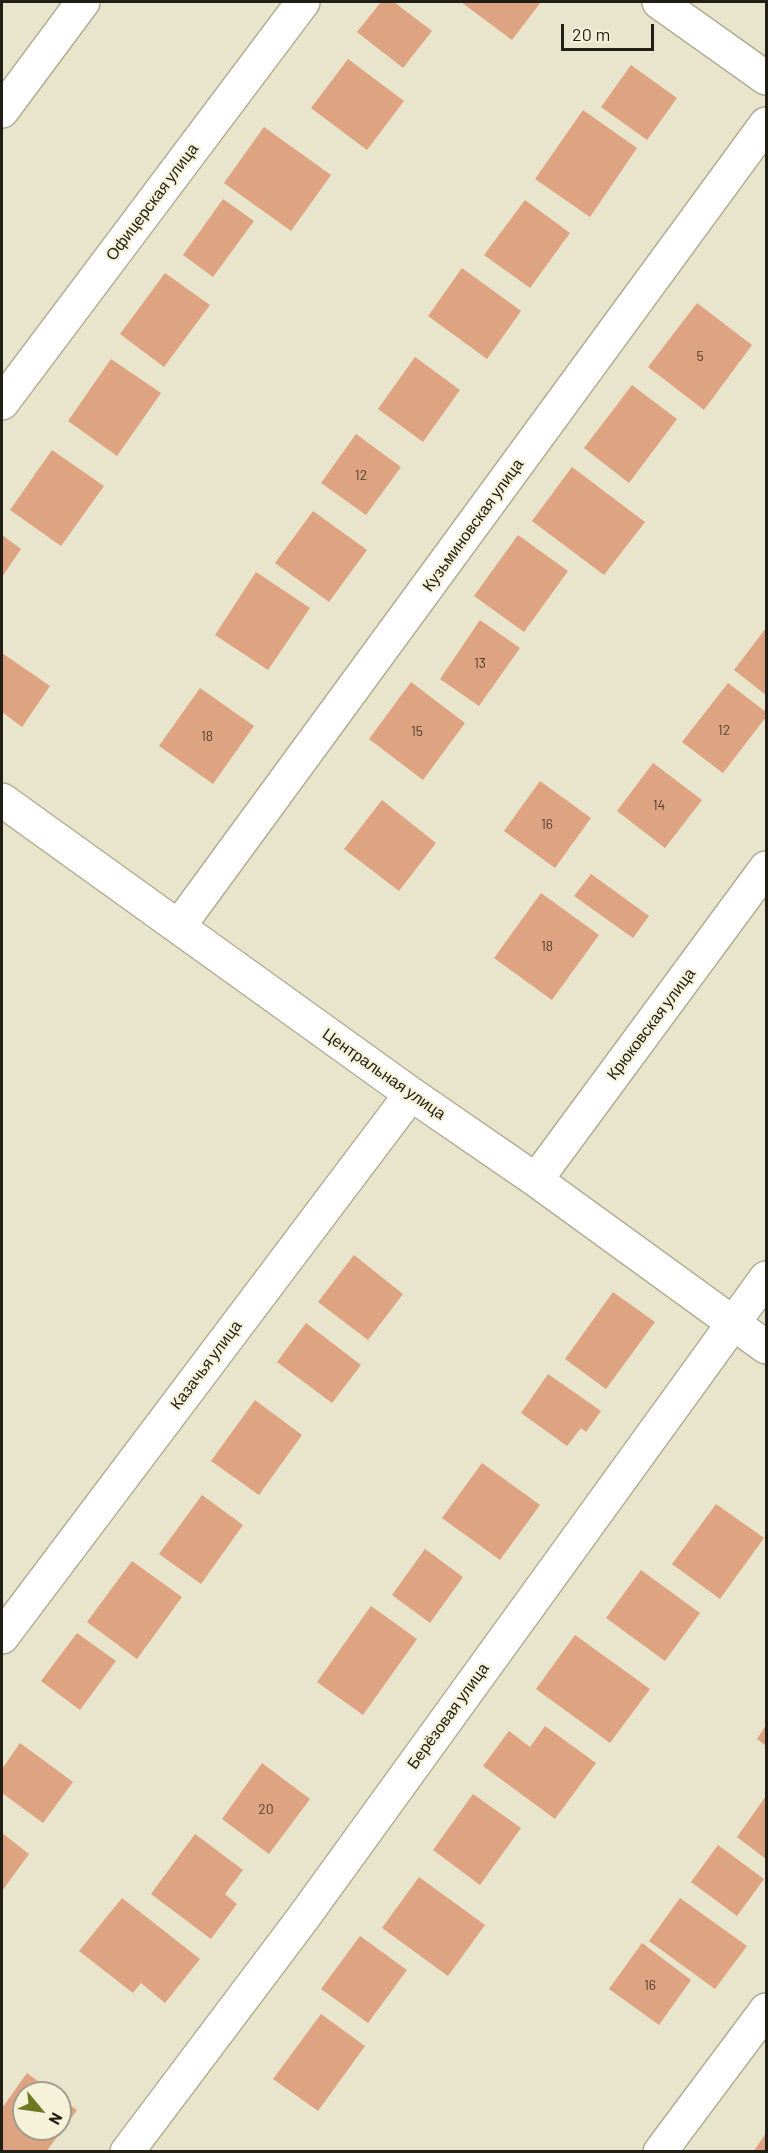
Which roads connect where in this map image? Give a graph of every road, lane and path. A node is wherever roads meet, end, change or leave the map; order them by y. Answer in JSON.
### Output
{"nodes":[{"id":1,"x":83,"y":2,"type":"edge"},
{"id":2,"x":303,"y":2,"type":"edge"},
{"id":3,"x":659,"y":2,"type":"edge"},
{"id":4,"x":766,"y":78,"type":"edge"},
{"id":5,"x":2,"y":111,"type":"edge"},
{"id":6,"x":766,"y":124,"type":"edge"},
{"id":7,"x":2,"y":403,"type":"edge"},
{"id":8,"x":2,"y":800,"type":"edge"},
{"id":9,"x":766,"y":868,"type":"edge"},
{"id":10,"x":179,"y":926,"type":"junction"},
{"id":11,"x":411,"y":1094,"type":"junction"},
{"id":12,"x":536,"y":1179,"type":"junction"},
{"id":13,"x":766,"y":1278,"type":"edge"},
{"id":14,"x":733,"y":1321,"type":"junction"},
{"id":15,"x":766,"y":1347,"type":"edge"},
{"id":16,"x":2,"y":1637,"type":"edge"},
{"id":17,"x":766,"y":2010,"type":"edge"},
{"id":18,"x":127,"y":2151,"type":"edge"},
{"id":19,"x":660,"y":2151,"type":"edge"}],
"edges":[{"from":1,"to":5,"type":"street"},
{"from":2,"to":7,"type":"street","name":"Офицерская улица"},
{"from":3,"to":4,"type":"street"},
{"from":6,"to":10,"type":"street","name":"Кузьминовская улица"},
{"from":8,"to":10,"type":"street","name":"Центральная улица"},
{"from":9,"to":12,"type":"street","name":"Крюковская улица"},
{"from":10,"to":11,"type":"street","name":"Центральная улица"},
{"from":11,"to":12,"type":"street","name":"Центральная улица"},
{"from":11,"to":16,"type":"street","name":"Казачья улица"},
{"from":12,"to":14,"type":"street","name":"Центральная улица"},
{"from":13,"to":14,"type":"street","name":"Берёзовая улица"},
{"from":14,"to":15,"type":"street","name":"Центральная улица"},
{"from":14,"to":18,"type":"street","name":"Берёзовая улица"},
{"from":17,"to":19,"type":"street"}]}
